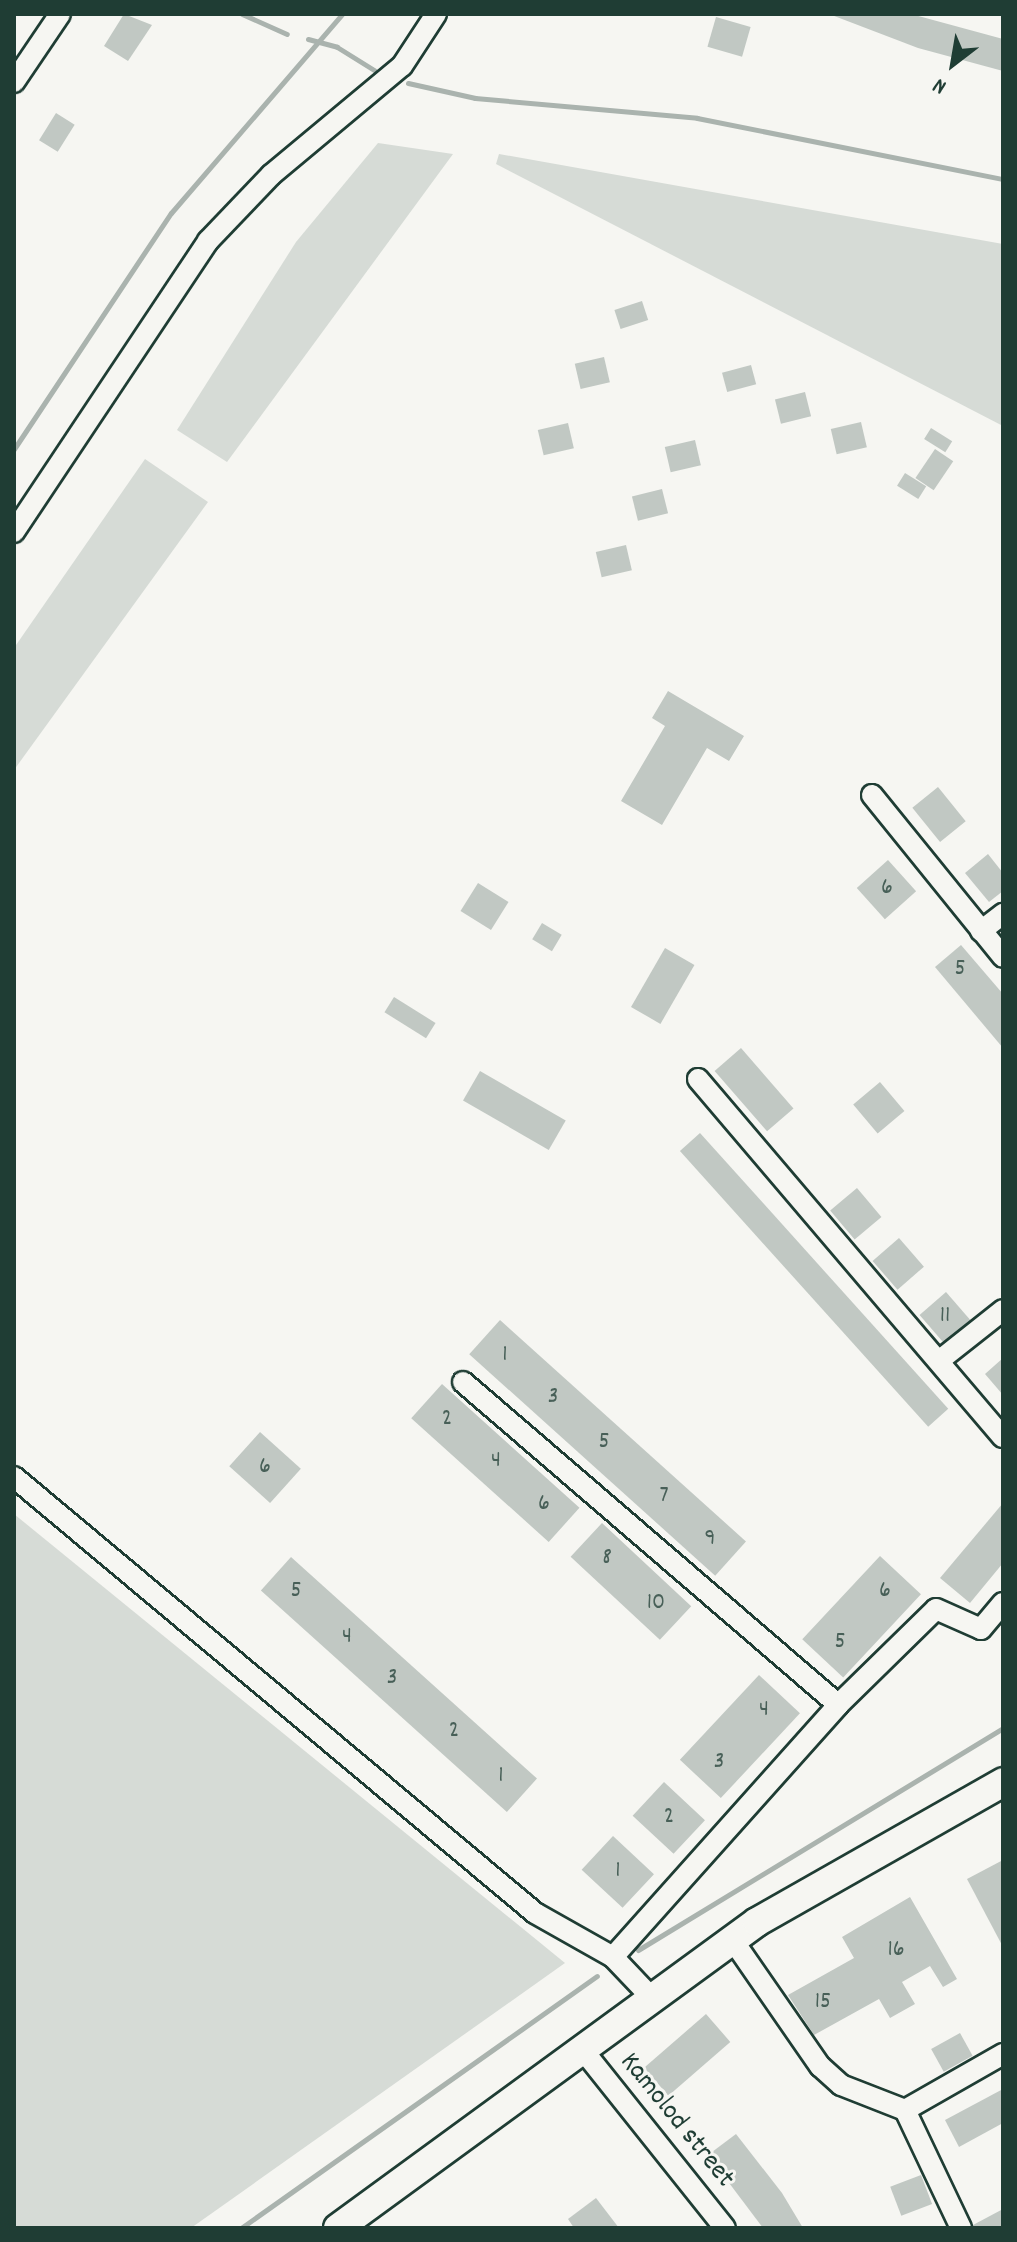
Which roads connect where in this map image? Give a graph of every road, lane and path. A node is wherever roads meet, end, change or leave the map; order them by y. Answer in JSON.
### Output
{"nodes":[{"id":1,"x":60,"y":14,"type":"edge"},
{"id":2,"x":436,"y":14,"type":"edge"},
{"id":3,"x":14,"y":82,"type":"edge"},
{"id":4,"x":14,"y":532,"type":"edge"},
{"id":5,"x":872,"y":795,"type":"dead end"},
{"id":6,"x":1003,"y":914,"type":"edge"},
{"id":7,"x":981,"y":931,"type":"junction"},
{"id":8,"x":1003,"y":957,"type":"edge"},
{"id":9,"x":698,"y":1079,"type":"dead end"},
{"id":10,"x":1003,"y":1310,"type":"edge"},
{"id":11,"x":940,"y":1360,"type":"junction"},
{"id":12,"x":463,"y":1382,"type":"dead end"},
{"id":13,"x":1003,"y":1437,"type":"edge"},
{"id":14,"x":14,"y":1477,"type":"edge"},
{"id":15,"x":1003,"y":1603,"type":"edge"},
{"id":16,"x":838,"y":1705,"type":"junction"},
{"id":17,"x":1003,"y":1782,"type":"edge"},
{"id":18,"x":732,"y":1939,"type":"junction"},
{"id":19,"x":613,"y":1957,"type":"junction"},
{"id":20,"x":650,"y":1996,"type":"junction"},
{"id":21,"x":582,"y":2049,"type":"junction"},
{"id":22,"x":1003,"y":2054,"type":"edge"},
{"id":23,"x":905,"y":2110,"type":"junction"},
{"id":24,"x":338,"y":2228,"type":"edge"},
{"id":25,"x":725,"y":2228,"type":"edge"},
{"id":26,"x":961,"y":2228,"type":"edge"}],
"edges":[{"from":1,"to":3,"type":"street"},
{"from":2,"to":4,"type":"street"},
{"from":5,"to":7,"type":"street"},
{"from":6,"to":7,"type":"street"},
{"from":7,"to":8,"type":"street"},
{"from":9,"to":11,"type":"street"},
{"from":10,"to":11,"type":"street"},
{"from":11,"to":13,"type":"street"},
{"from":12,"to":16,"type":"street"},
{"from":14,"to":19,"type":"street"},
{"from":15,"to":16,"type":"street"},
{"from":16,"to":19,"type":"street"},
{"from":17,"to":18,"type":"street"},
{"from":18,"to":20,"type":"street"},
{"from":18,"to":23,"type":"street"},
{"from":19,"to":20,"type":"street"},
{"from":20,"to":21,"type":"street"},
{"from":21,"to":24,"type":"street"},
{"from":21,"to":25,"type":"street","name":"Kamolod street"},
{"from":22,"to":23,"type":"street"},
{"from":23,"to":26,"type":"street"}]}
